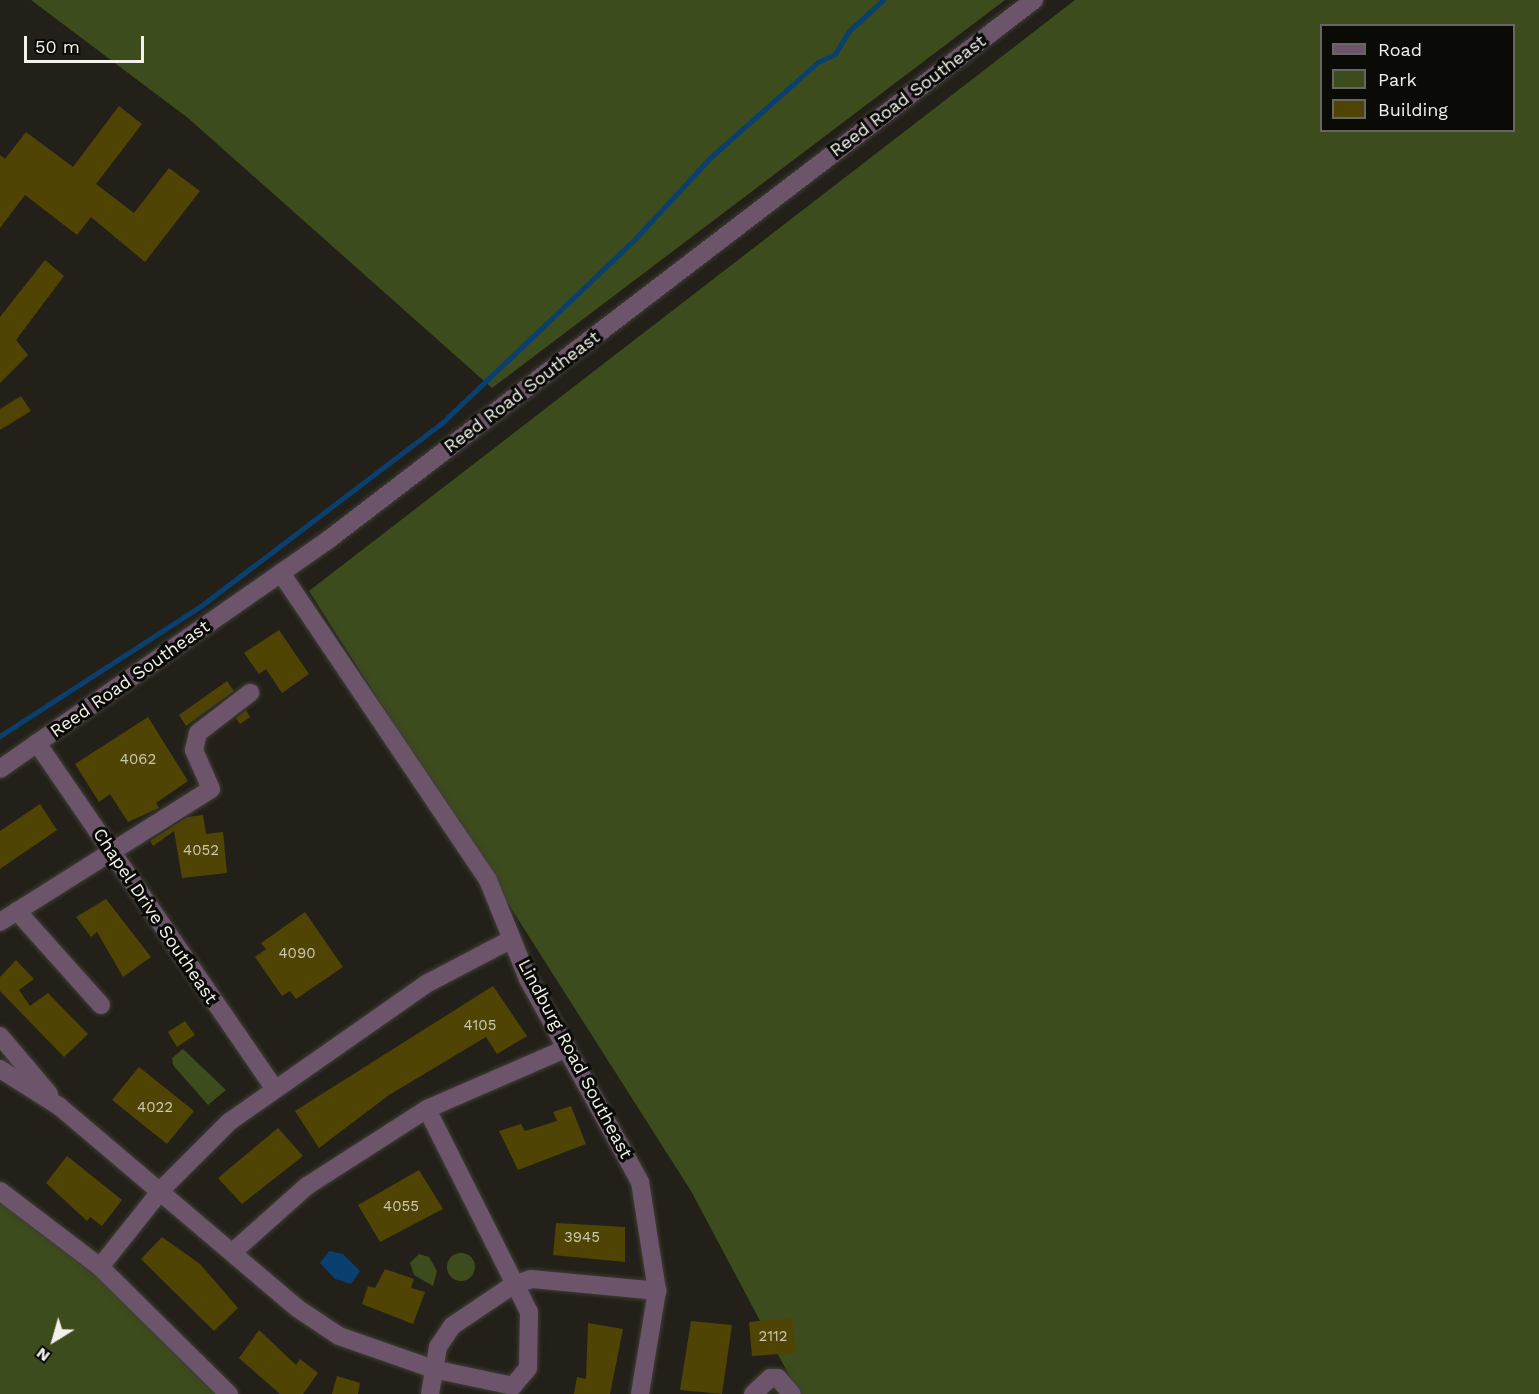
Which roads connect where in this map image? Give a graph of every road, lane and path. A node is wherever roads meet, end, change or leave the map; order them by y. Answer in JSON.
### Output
{"nodes":[{"id":1,"x":1034,"y":0,"type":"edge"},
{"id":2,"x":281,"y":573,"type":"junction"},
{"id":3,"x":250,"y":693,"type":"dead end"},
{"id":4,"x":37,"y":743,"type":"junction"},
{"id":5,"x":0,"y":769,"type":"edge"},
{"id":6,"x":109,"y":850,"type":"junction"},
{"id":7,"x":16,"y":911,"type":"junction"},
{"id":8,"x":0,"y":922,"type":"edge"},
{"id":9,"x":512,"y":939,"type":"junction"},
{"id":10,"x":101,"y":1005,"type":"dead end"},
{"id":11,"x":0,"y":1036,"type":"edge"},
{"id":12,"x":567,"y":1048,"type":"junction"},
{"id":13,"x":0,"y":1069,"type":"edge"},
{"id":14,"x":274,"y":1088,"type":"junction"},
{"id":15,"x":60,"y":1107,"type":"junction"},
{"id":16,"x":427,"y":1109,"type":"junction"},
{"id":17,"x":162,"y":1189,"type":"junction"},
{"id":18,"x":0,"y":1191,"type":"edge"},
{"id":19,"x":234,"y":1251,"type":"junction"},
{"id":20,"x":100,"y":1267,"type":"junction"},
{"id":21,"x":513,"y":1285,"type":"junction"},
{"id":22,"x":657,"y":1292,"type":"junction"},
{"id":23,"x":433,"y":1369,"type":"junction"},
{"id":24,"x":230,"y":1394,"type":"edge"},
{"id":25,"x":430,"y":1394,"type":"edge"},
{"id":26,"x":640,"y":1394,"type":"edge"},
{"id":27,"x":753,"y":1394,"type":"edge"},
{"id":28,"x":792,"y":1394,"type":"edge"}],
"edges":[{"from":1,"to":2,"type":"street","name":"Reed Road Southeast"},
{"from":2,"to":4,"type":"street","name":"Reed Road Southeast"},
{"from":2,"to":9,"type":"street","name":"Lindburg Road Southeast"},
{"from":3,"to":6,"type":"street"},
{"from":4,"to":5,"type":"street","name":"Reed Road Southeast"},
{"from":4,"to":6,"type":"street","name":"Chapel Drive Southeast"},
{"from":6,"to":7,"type":"street"},
{"from":6,"to":14,"type":"street","name":"Chapel Drive Southeast"},
{"from":7,"to":8,"type":"street"},
{"from":7,"to":10,"type":"street"},
{"from":9,"to":12,"type":"street","name":"Lindburg Road Southeast"},
{"from":9,"to":14,"type":"street"},
{"from":11,"to":15,"type":"street"},
{"from":12,"to":16,"type":"street"},
{"from":12,"to":22,"type":"street","name":"Lindburg Road Southeast"},
{"from":13,"to":15,"type":"street"},
{"from":14,"to":17,"type":"street"},
{"from":15,"to":17,"type":"street"},
{"from":16,"to":19,"type":"street"},
{"from":16,"to":21,"type":"street"},
{"from":17,"to":19,"type":"street"},
{"from":17,"to":20,"type":"street"},
{"from":18,"to":20,"type":"street"},
{"from":19,"to":23,"type":"street"},
{"from":20,"to":24,"type":"street"},
{"from":21,"to":22,"type":"street"},
{"from":21,"to":23,"type":"street"},
{"from":21,"to":23,"type":"street"},
{"from":22,"to":26,"type":"street","name":"Lindburg Road Southeast"},
{"from":23,"to":25,"type":"street"},
{"from":27,"to":28,"type":"street"}]}
